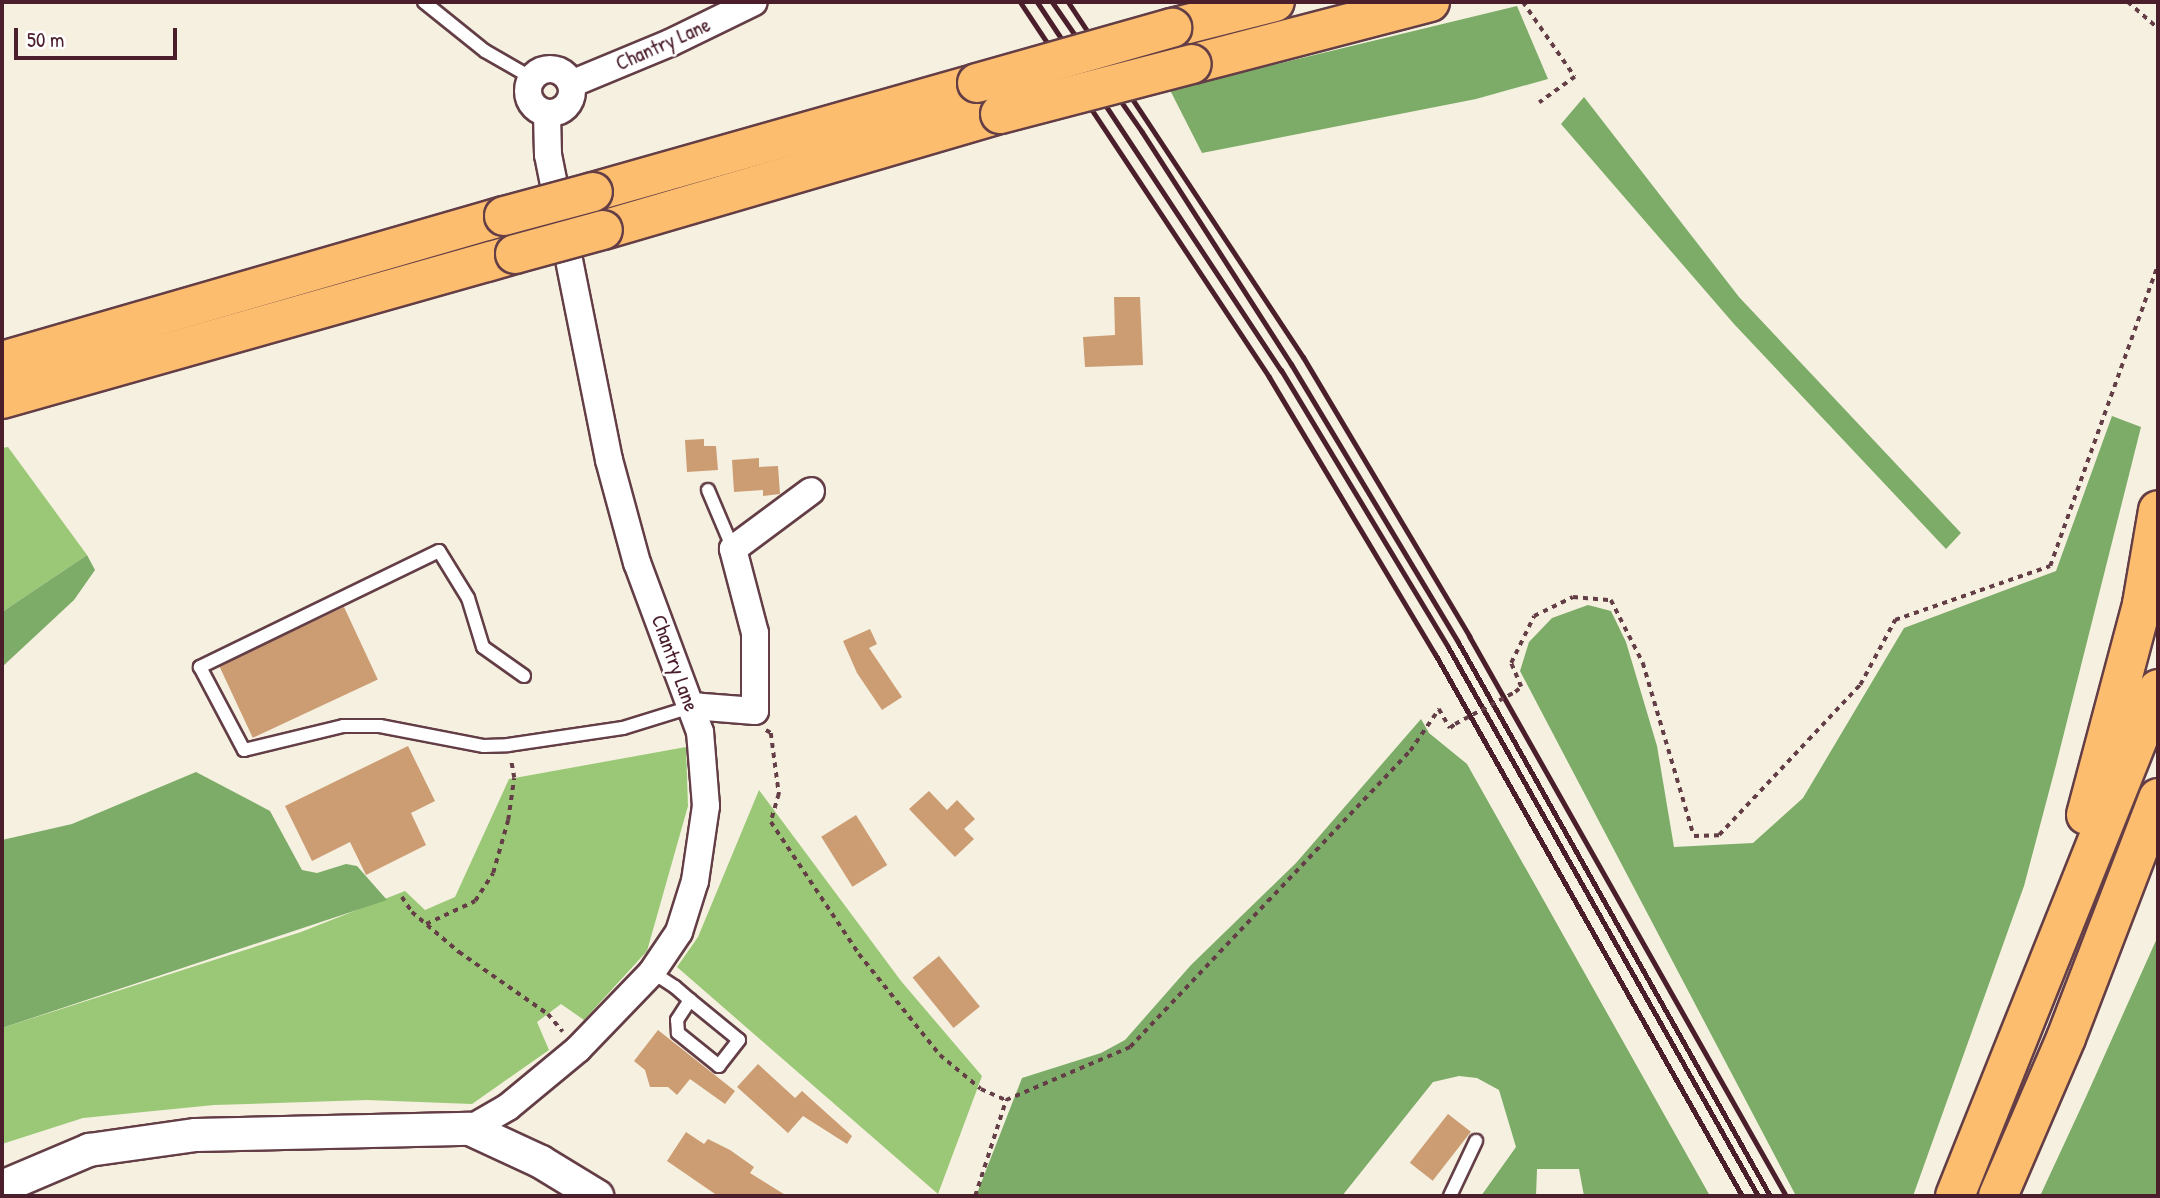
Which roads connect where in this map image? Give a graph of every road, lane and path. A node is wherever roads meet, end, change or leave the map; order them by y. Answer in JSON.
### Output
{"nodes":[{"id":1,"x":424,"y":2,"type":"edge"},
{"id":2,"x":754,"y":2,"type":"edge"},
{"id":3,"x":1275,"y":2,"type":"edge"},
{"id":4,"x":1430,"y":2,"type":"edge"},
{"id":5,"x":1523,"y":2,"type":"edge"},
{"id":6,"x":2129,"y":2,"type":"edge"},
{"id":7,"x":2158,"y":28,"type":"edge"},
{"id":8,"x":531,"y":78,"type":"junction"},
{"id":9,"x":571,"y":84,"type":"junction"},
{"id":10,"x":1539,"y":103,"type":"dead end"},
{"id":11,"x":547,"y":114,"type":"junction"},
{"id":12,"x":2158,"y":265,"type":"edge"},
{"id":13,"x":2,"y":361,"type":"edge"},
{"id":14,"x":2,"y":399,"type":"edge"},
{"id":15,"x":708,"y":490,"type":"dead end"},
{"id":16,"x":811,"y":491,"type":"dead end"},
{"id":17,"x":2158,"y":510,"type":"edge"},
{"id":18,"x":733,"y":549,"type":"junction"},
{"id":19,"x":524,"y":676,"type":"dead end"},
{"id":20,"x":2158,"y":688,"type":"edge"},
{"id":21,"x":692,"y":706,"type":"junction"},
{"id":22,"x":771,"y":733,"type":"dead end"},
{"id":23,"x":508,"y":745,"type":"junction"},
{"id":24,"x":2158,"y":798,"type":"edge"},
{"id":25,"x":2158,"y":841,"type":"edge"},
{"id":26,"x":402,"y":897,"type":"dead end"},
{"id":27,"x":426,"y":924,"type":"junction"},
{"id":28,"x":2111,"y":925,"type":"junction"},
{"id":29,"x":2048,"y":970,"type":"junction"},
{"id":30,"x":652,"y":972,"type":"junction"},
{"id":31,"x":690,"y":1000,"type":"junction"},
{"id":32,"x":578,"y":1049,"type":"junction"},
{"id":33,"x":1006,"y":1100,"type":"junction"},
{"id":34,"x":470,"y":1129,"type":"junction"},
{"id":35,"x":1476,"y":1141,"type":"dead end"},
{"id":36,"x":2,"y":1187,"type":"edge"},
{"id":37,"x":597,"y":1196,"type":"edge"},
{"id":38,"x":975,"y":1196,"type":"edge"},
{"id":39,"x":1450,"y":1196,"type":"edge"},
{"id":40,"x":1955,"y":1196,"type":"edge"},
{"id":41,"x":1998,"y":1196,"type":"edge"}],
"edges":[{"from":1,"to":8,"type":"lane"},
{"from":2,"to":9,"type":"street","name":"Chantry Lane"},
{"from":3,"to":13,"type":"main road","bridge":true},
{"from":4,"to":14,"type":"main road","bridge":true},
{"from":5,"to":10,"type":"path"},
{"from":6,"to":7,"type":"path"},
{"from":8,"to":9,"type":"street"},
{"from":8,"to":11,"type":"street"},
{"from":9,"to":11,"type":"street"},
{"from":11,"to":21,"type":"street","name":"Chantry Lane"},
{"from":12,"to":33,"type":"path","bridge":true},
{"from":15,"to":18,"type":"lane"},
{"from":16,"to":18,"type":"street"},
{"from":17,"to":29,"type":"main road"},
{"from":18,"to":21,"type":"street"},
{"from":19,"to":23,"type":"lane"},
{"from":20,"to":29,"type":"main road"},
{"from":21,"to":23,"type":"lane"},
{"from":21,"to":30,"type":"street","name":"Chantry Lane"},
{"from":22,"to":33,"type":"path"},
{"from":23,"to":27,"type":"path"},
{"from":24,"to":28,"type":"main road"},
{"from":25,"to":28,"type":"main road"},
{"from":26,"to":27,"type":"path"},
{"from":27,"to":32,"type":"path"},
{"from":28,"to":41,"type":"main road"},
{"from":29,"to":40,"type":"main road"},
{"from":30,"to":31,"type":"lane"},
{"from":30,"to":32,"type":"street","name":"Chantry Lane"},
{"from":31,"to":31,"type":"lane"},
{"from":32,"to":34,"type":"street","name":"Chantry Lane"},
{"from":33,"to":38,"type":"path"},
{"from":34,"to":36,"type":"street"},
{"from":34,"to":37,"type":"street"},
{"from":35,"to":39,"type":"lane"}]}
